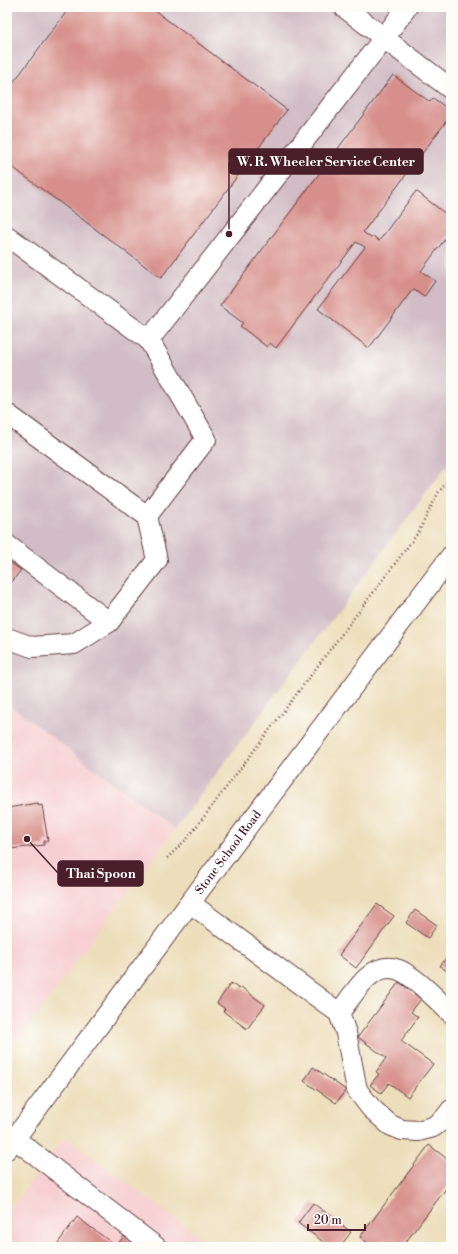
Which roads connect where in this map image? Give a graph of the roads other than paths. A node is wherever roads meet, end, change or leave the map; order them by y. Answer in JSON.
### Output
{"nodes":[{"id":1,"x":344,"y":7,"type":"edge"},
{"id":2,"x":407,"y":7,"type":"edge"},
{"id":3,"x":384,"y":38,"type":"junction"},
{"id":4,"x":451,"y":89,"type":"edge"},
{"id":5,"x":7,"y":236,"type":"edge"},
{"id":6,"x":149,"y":340,"type":"junction"},
{"id":7,"x":7,"y":414,"type":"edge"},
{"id":8,"x":147,"y":516,"type":"junction"},
{"id":9,"x":7,"y":545,"type":"edge"},
{"id":10,"x":451,"y":556,"type":"edge"},
{"id":11,"x":109,"y":622,"type":"junction"},
{"id":12,"x":7,"y":638,"type":"edge"},
{"id":13,"x":190,"y":903,"type":"junction"},
{"id":14,"x":340,"y":1013,"type":"junction"},
{"id":15,"x":451,"y":1013,"type":"edge"},
{"id":16,"x":451,"y":1110,"type":"edge"},
{"id":17,"x":11,"y":1144,"type":"edge"},
{"id":18,"x":156,"y":1247,"type":"edge"}],
"edges":[{"from":1,"to":3,"type":"street"},
{"from":2,"to":3,"type":"street"},
{"from":3,"to":4,"type":"street"},
{"from":3,"to":6,"type":"street"},
{"from":5,"to":6,"type":"street"},
{"from":6,"to":8,"type":"street"},
{"from":7,"to":8,"type":"street"},
{"from":8,"to":11,"type":"street"},
{"from":9,"to":11,"type":"street"},
{"from":10,"to":13,"type":"street","name":"Stone School Road"},
{"from":11,"to":12,"type":"street"},
{"from":13,"to":14,"type":"street"},
{"from":13,"to":17,"type":"street","name":"Stone School Road"},
{"from":14,"to":15,"type":"street"},
{"from":14,"to":16,"type":"street"},
{"from":17,"to":18,"type":"street"}]}
